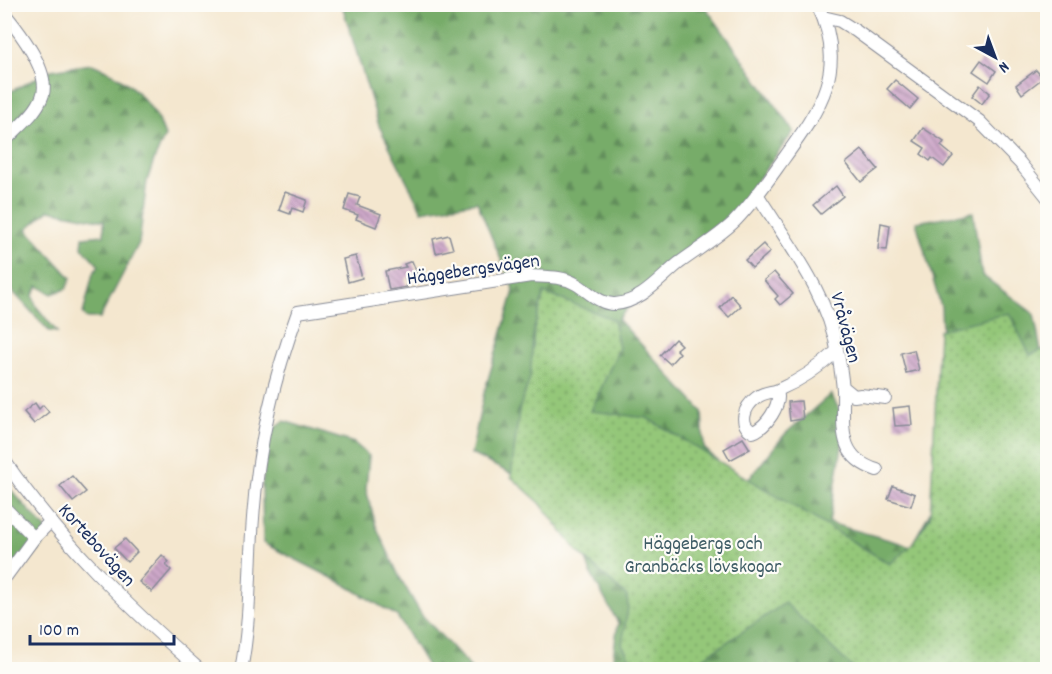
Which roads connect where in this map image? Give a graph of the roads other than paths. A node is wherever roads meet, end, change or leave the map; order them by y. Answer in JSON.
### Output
{"nodes":[{"id":1,"x":817,"y":4,"type":"edge"},
{"id":2,"x":4,"y":13,"type":"edge"},
{"id":3,"x":823,"y":17,"type":"junction"},
{"id":4,"x":9,"y":137,"type":"dead end"},
{"id":5,"x":757,"y":194,"type":"junction"},
{"id":6,"x":1047,"y":198,"type":"edge"},
{"id":7,"x":837,"y":351,"type":"junction"},
{"id":8,"x":843,"y":387,"type":"junction"},
{"id":9,"x":777,"y":391,"type":"dead end"},
{"id":10,"x":885,"y":398,"type":"dead end"},
{"id":11,"x":4,"y":460,"type":"edge"},
{"id":12,"x":877,"y":470,"type":"dead end"},
{"id":13,"x":4,"y":507,"type":"edge"},
{"id":14,"x":51,"y":521,"type":"junction"},
{"id":15,"x":34,"y":538,"type":"junction"},
{"id":16,"x":4,"y":579,"type":"edge"},
{"id":17,"x":200,"y":669,"type":"edge"},
{"id":18,"x":241,"y":669,"type":"edge"}],
"edges":[{"from":1,"to":3,"type":"street","name":"Häggebergsvägen"},
{"from":2,"to":4,"type":"street"},
{"from":3,"to":5,"type":"street","name":"Häggebergsvägen"},
{"from":3,"to":6,"type":"street"},
{"from":5,"to":7,"type":"street","name":"Vråvägen"},
{"from":5,"to":18,"type":"street","name":"Häggebergsvägen"},
{"from":7,"to":8,"type":"street","name":"Vråvägen"},
{"from":7,"to":9,"type":"street"},
{"from":8,"to":10,"type":"street"},
{"from":8,"to":12,"type":"street","name":"Vråvägen"},
{"from":11,"to":14,"type":"street","name":"Kortebovägen"},
{"from":13,"to":15,"type":"street"},
{"from":14,"to":15,"type":"street"},
{"from":14,"to":17,"type":"street","name":"Kortebovägen"},
{"from":15,"to":16,"type":"street"}]}
